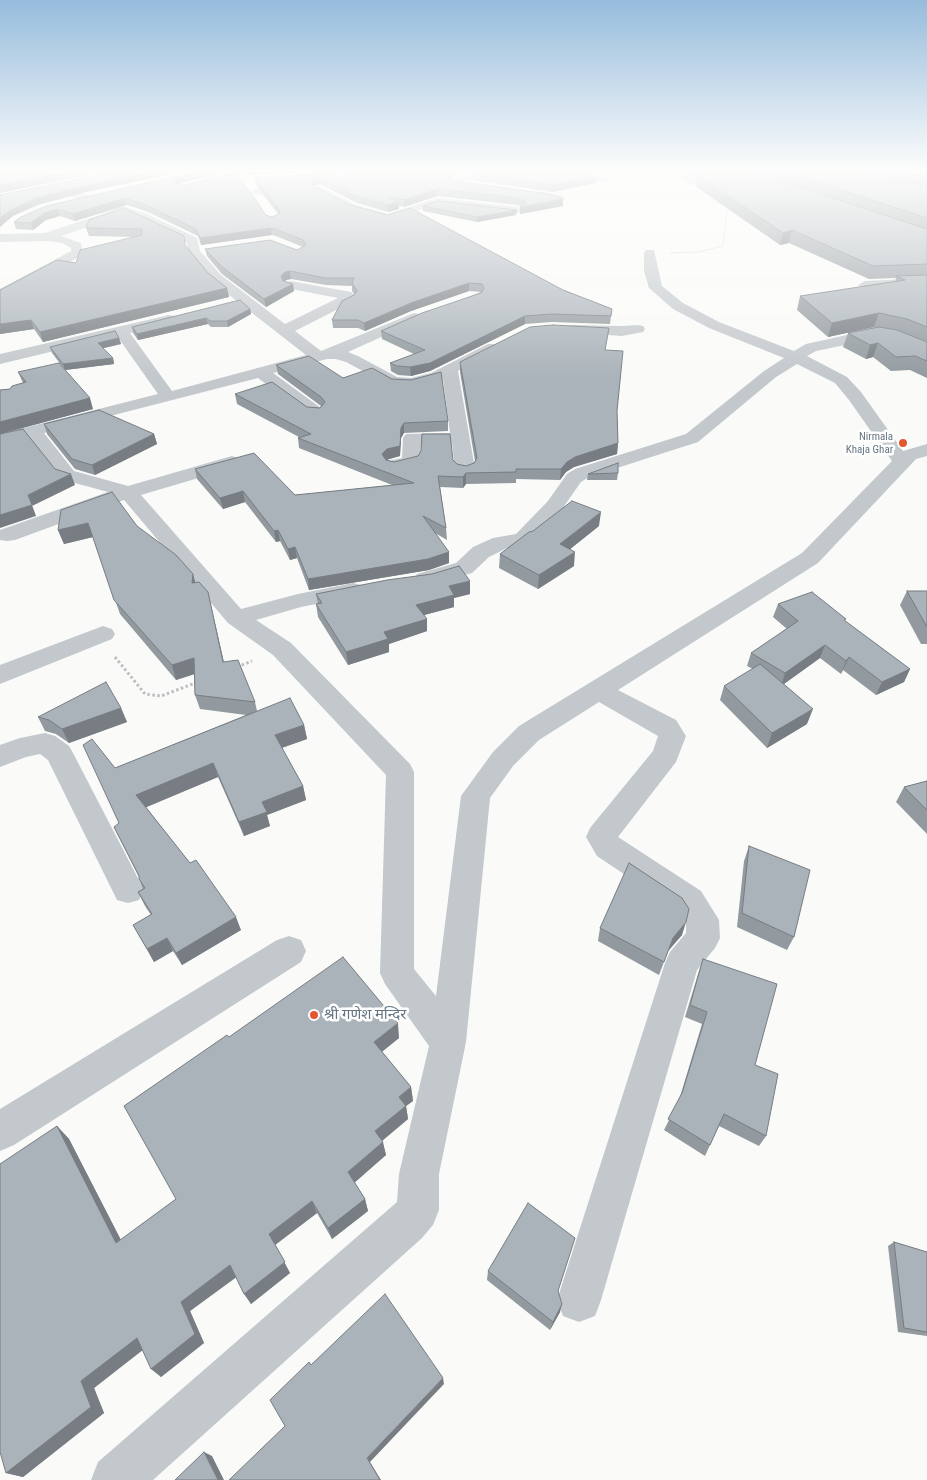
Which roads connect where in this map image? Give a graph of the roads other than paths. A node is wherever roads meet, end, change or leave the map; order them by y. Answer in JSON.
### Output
{"nodes":[{"id":1,"x":67,"y":241,"type":"edge"},
{"id":2,"x":193,"y":241,"type":"edge"},
{"id":3,"x":212,"y":250,"type":"edge"},
{"id":4,"x":194,"y":252,"type":"junction"},
{"id":5,"x":650,"y":253,"type":"road end"},
{"id":6,"x":927,"y":282,"type":"edge"},
{"id":7,"x":291,"y":285,"type":"edge"},
{"id":8,"x":866,"y":285,"type":"edge"},
{"id":9,"x":0,"y":295,"type":"edge"},
{"id":10,"x":245,"y":300,"type":"junction"},
{"id":11,"x":226,"y":304,"type":"edge"},
{"id":12,"x":430,"y":311,"type":"edge"},
{"id":13,"x":188,"y":314,"type":"edge"},
{"id":14,"x":552,"y":328,"type":"edge"},
{"id":15,"x":638,"y":329,"type":"dead end"},
{"id":16,"x":121,"y":330,"type":"junction"},
{"id":17,"x":285,"y":330,"type":"junction"},
{"id":18,"x":508,"y":340,"type":"edge"},
{"id":19,"x":927,"y":351,"type":"edge"},
{"id":20,"x":324,"y":355,"type":"junction"},
{"id":21,"x":796,"y":357,"type":"junction"},
{"id":22,"x":0,"y":359,"type":"edge"},
{"id":23,"x":450,"y":369,"type":"junction"},
{"id":24,"x":261,"y":372,"type":"junction"},
{"id":25,"x":168,"y":397,"type":"junction"},
{"id":26,"x":315,"y":412,"type":"edge"},
{"id":27,"x":33,"y":432,"type":"junction"},
{"id":28,"x":460,"y":438,"type":"junction"},
{"id":29,"x":0,"y":439,"type":"edge"},
{"id":30,"x":250,"y":457,"type":"edge"},
{"id":31,"x":916,"y":458,"type":"edge"},
{"id":32,"x":395,"y":464,"type":"edge"},
{"id":33,"x":465,"y":469,"type":"edge"},
{"id":34,"x":128,"y":492,"type":"junction"},
{"id":35,"x":7,"y":534,"type":"dead end"},
{"id":36,"x":406,"y":581,"type":"edge"},
{"id":37,"x":370,"y":587,"type":"edge"},
{"id":38,"x":236,"y":618,"type":"junction"},
{"id":39,"x":100,"y":634,"type":"road end"},
{"id":40,"x":0,"y":675,"type":"edge"},
{"id":41,"x":598,"y":690,"type":"junction"},
{"id":42,"x":0,"y":757,"type":"edge"},
{"id":43,"x":128,"y":890,"type":"dead end"},
{"id":44,"x":289,"y":951,"type":"dead end"},
{"id":45,"x":448,"y":1042,"type":"junction"},
{"id":46,"x":0,"y":1132,"type":"edge"},
{"id":47,"x":579,"y":1300,"type":"dead end"},
{"id":48,"x":116,"y":1480,"type":"edge"}],
"edges":[{"from":1,"to":9,"type":"street"},
{"from":2,"to":4,"type":"street"},
{"from":3,"to":4,"type":"street"},
{"from":4,"to":10,"type":"street"},
{"from":5,"to":21,"type":"street"},
{"from":6,"to":8,"type":"street"},
{"from":7,"to":17,"type":"street"},
{"from":10,"to":11,"type":"street"},
{"from":10,"to":17,"type":"street"},
{"from":12,"to":20,"type":"street"},
{"from":13,"to":16,"type":"street"},
{"from":14,"to":15,"type":"street"},
{"from":16,"to":22,"type":"street"},
{"from":16,"to":25,"type":"street"},
{"from":17,"to":20,"type":"street"},
{"from":18,"to":23,"type":"street"},
{"from":19,"to":21,"type":"street"},
{"from":20,"to":23,"type":"street"},
{"from":20,"to":24,"type":"street"},
{"from":21,"to":31,"type":"street"},
{"from":21,"to":36,"type":"street"},
{"from":23,"to":28,"type":"street"},
{"from":24,"to":25,"type":"street"},
{"from":24,"to":26,"type":"street"},
{"from":25,"to":27,"type":"street"},
{"from":27,"to":29,"type":"street"},
{"from":27,"to":34,"type":"street"},
{"from":28,"to":32,"type":"street"},
{"from":28,"to":33,"type":"street"},
{"from":30,"to":34,"type":"street"},
{"from":31,"to":41,"type":"street"},
{"from":34,"to":35,"type":"street"},
{"from":34,"to":38,"type":"street"},
{"from":37,"to":38,"type":"street"},
{"from":38,"to":45,"type":"street"},
{"from":39,"to":40,"type":"street"},
{"from":41,"to":45,"type":"street"},
{"from":41,"to":47,"type":"street"},
{"from":42,"to":43,"type":"street"},
{"from":44,"to":46,"type":"street"},
{"from":45,"to":48,"type":"street"}]}
